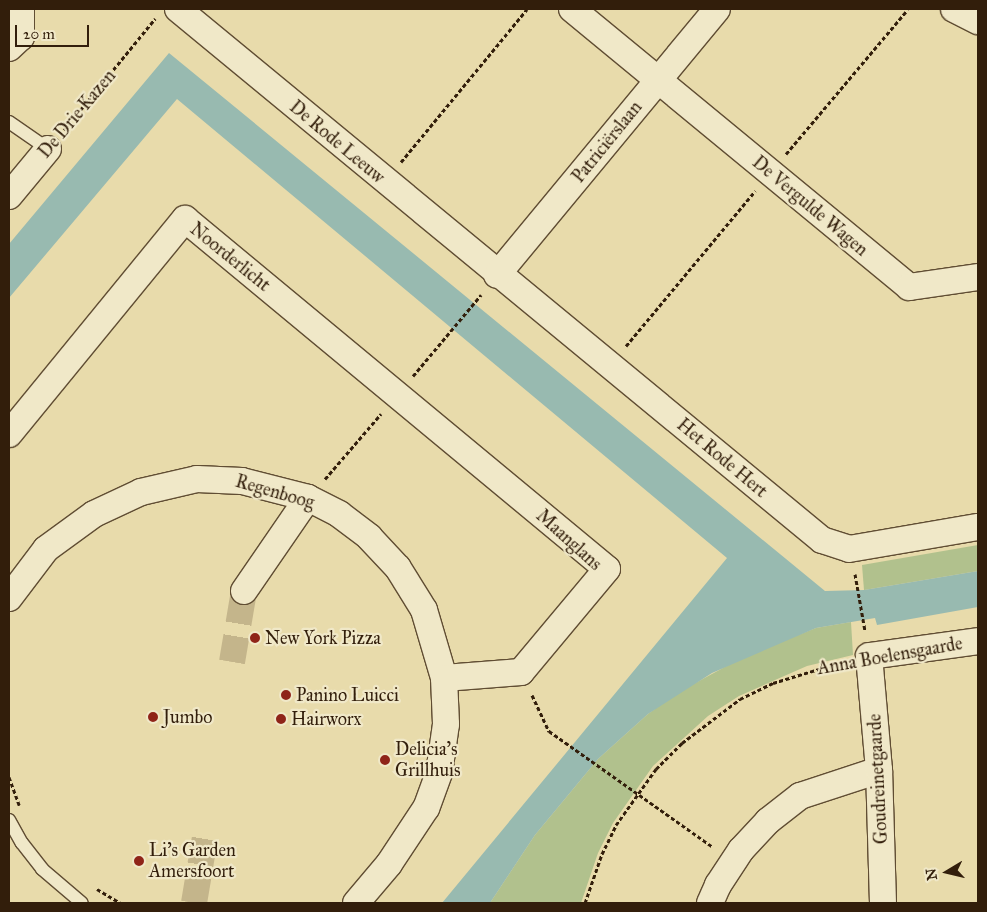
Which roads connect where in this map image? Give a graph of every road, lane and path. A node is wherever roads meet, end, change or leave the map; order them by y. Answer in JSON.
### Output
{"nodes":[{"id":1,"x":21,"y":9,"type":"edge"},
{"id":2,"x":528,"y":9,"type":"edge"},
{"id":3,"x":572,"y":9,"type":"edge"},
{"id":4,"x":717,"y":9,"type":"edge"},
{"id":5,"x":954,"y":9,"type":"edge"},
{"id":6,"x":168,"y":12,"type":"edge"},
{"id":7,"x":978,"y":22,"type":"edge"},
{"id":8,"x":9,"y":48,"type":"edge"},
{"id":9,"x":658,"y":79,"type":"junction"},
{"id":10,"x":9,"y":122,"type":"edge"},
{"id":11,"x":48,"y":149,"type":"junction"},
{"id":12,"x":384,"y":182,"type":"junction"},
{"id":13,"x":9,"y":196,"type":"edge"},
{"id":14,"x":978,"y":277,"type":"edge"},
{"id":15,"x":492,"y":282,"type":"junction"},
{"id":16,"x":450,"y":332,"type":"dead end"},
{"id":17,"x":398,"y":394,"type":"joint"},
{"id":18,"x":9,"y":434,"type":"edge"},
{"id":19,"x":308,"y":498,"type":"junction"},
{"id":20,"x":978,"y":527,"type":"edge"},
{"id":21,"x":857,"y":582,"type":"dead end"},
{"id":22,"x":244,"y":591,"type":"tunnel mouth"},
{"id":23,"x":10,"y":594,"type":"edge"},
{"id":24,"x":863,"y":622,"type":"dead end"},
{"id":25,"x":978,"y":641,"type":"edge"},
{"id":26,"x":869,"y":656,"type":"junction"},
{"id":27,"x":521,"y":672,"type":"junction"},
{"id":28,"x":444,"y":678,"type":"junction"},
{"id":29,"x":879,"y":770,"type":"junction"},
{"id":30,"x":9,"y":777,"type":"edge"},
{"id":31,"x":636,"y":794,"type":"junction"},
{"id":32,"x":22,"y":809,"type":"dead end"},
{"id":33,"x":9,"y":820,"type":"edge"},
{"id":34,"x":734,"y":862,"type":"junction"},
{"id":35,"x":90,"y":885,"type":"dead end"},
{"id":36,"x":82,"y":903,"type":"edge"},
{"id":37,"x":120,"y":903,"type":"edge"},
{"id":38,"x":356,"y":903,"type":"edge"},
{"id":39,"x":585,"y":903,"type":"edge"},
{"id":40,"x":710,"y":903,"type":"edge"},
{"id":41,"x":883,"y":903,"type":"edge"}],
"edges":[{"from":1,"to":8,"type":"street"},
{"from":2,"to":12,"type":"path"},
{"from":3,"to":9,"type":"street","name":"De Vergulde Wagen"},
{"from":4,"to":9,"type":"street","name":"Patriciërslaan"},
{"from":5,"to":7,"type":"street"},
{"from":6,"to":11,"type":"path","name":"De Drie Kazen"},
{"from":6,"to":12,"type":"street","name":"De Rode Leeuw"},
{"from":9,"to":14,"type":"street","name":"De Vergulde Wagen"},
{"from":9,"to":15,"type":"street","name":"Patriciërslaan"},
{"from":10,"to":11,"type":"lane"},
{"from":11,"to":13,"type":"street","name":"De Drie Kazen"},
{"from":12,"to":15,"type":"street","name":"De Rode Leeuw"},
{"from":15,"to":16,"type":"path"},
{"from":15,"to":20,"type":"street","name":"Het Rode Hert"},
{"from":17,"to":18,"type":"street","name":"Noorderlicht"},
{"from":17,"to":27,"type":"street","name":"Maanglans"},
{"from":19,"to":22,"type":"street"},
{"from":19,"to":23,"type":"street","name":"Regenboog"},
{"from":19,"to":28,"type":"street","name":"Regenboog"},
{"from":21,"to":24,"type":"path"},
{"from":25,"to":26,"type":"street","name":"Anna Boelensgaarde"},
{"from":26,"to":29,"type":"street","name":"Goudreinetgaarde"},
{"from":26,"to":31,"type":"path","name":"Anna Boelensgaarde"},
{"from":27,"to":28,"type":"street"},
{"from":27,"to":31,"type":"path"},
{"from":28,"to":38,"type":"street","name":"Regenboog"},
{"from":29,"to":34,"type":"street"},
{"from":29,"to":41,"type":"street","name":"Goudreinetgaarde"},
{"from":30,"to":32,"type":"path"},
{"from":31,"to":34,"type":"path"},
{"from":31,"to":39,"type":"path","name":"Anna Boelensgaarde"},
{"from":33,"to":36,"type":"lane"},
{"from":34,"to":40,"type":"street"},
{"from":35,"to":37,"type":"path"}]}
